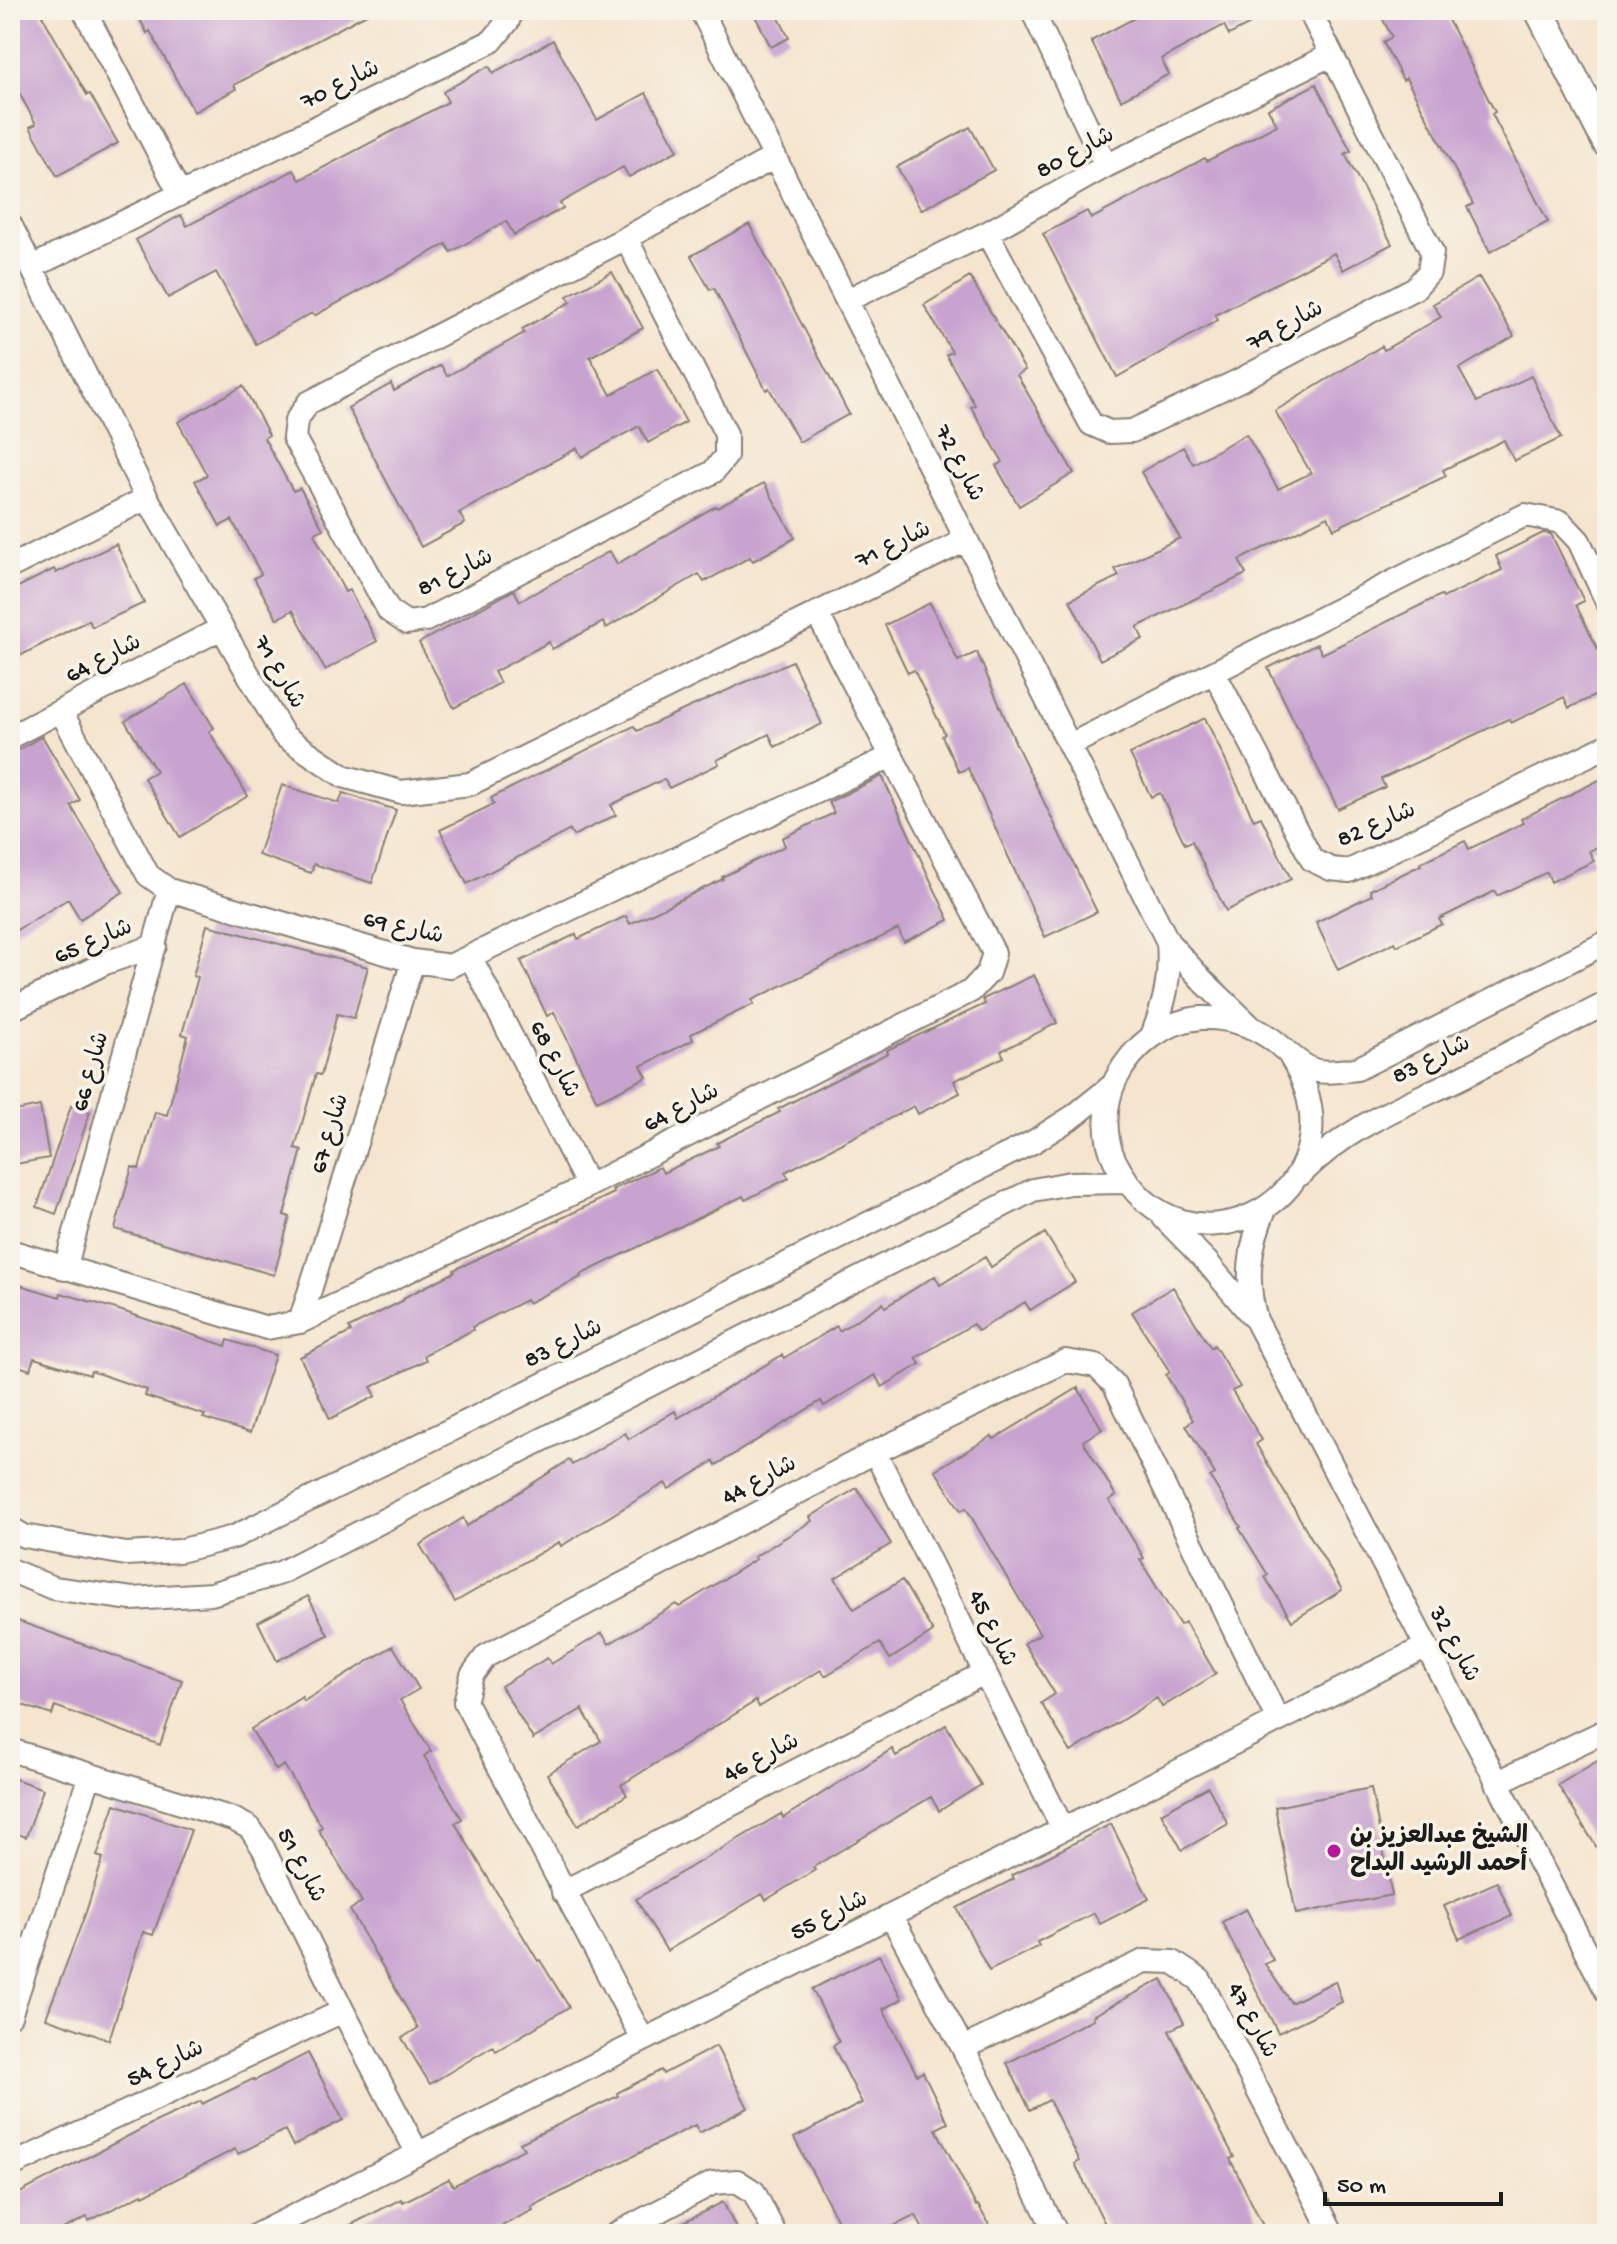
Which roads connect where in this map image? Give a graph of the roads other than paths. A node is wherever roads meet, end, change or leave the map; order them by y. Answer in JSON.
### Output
{"nodes":[{"id":1,"x":84,"y":10,"type":"edge"},
{"id":2,"x":511,"y":10,"type":"edge"},
{"id":3,"x":701,"y":10,"type":"edge"},
{"id":4,"x":1032,"y":10,"type":"edge"},
{"id":5,"x":1309,"y":10,"type":"edge"},
{"id":6,"x":1539,"y":10,"type":"edge"},
{"id":7,"x":1331,"y":55,"type":"junction"},
{"id":8,"x":1607,"y":143,"type":"edge"},
{"id":9,"x":775,"y":157,"type":"junction"},
{"id":10,"x":1106,"y":166,"type":"junction"},
{"id":11,"x":180,"y":194,"type":"junction"},
{"id":12,"x":10,"y":224,"type":"edge"},
{"id":13,"x":987,"y":233,"type":"junction"},
{"id":14,"x":626,"y":238,"type":"junction"},
{"id":15,"x":32,"y":267,"type":"junction"},
{"id":16,"x":847,"y":300,"type":"junction"},
{"id":17,"x":147,"y":498,"type":"junction"},
{"id":18,"x":966,"y":540,"type":"junction"},
{"id":19,"x":10,"y":567,"type":"edge"},
{"id":20,"x":1607,"y":602,"type":"edge"},
{"id":21,"x":817,"y":613,"type":"junction"},
{"id":22,"x":222,"y":628,"type":"junction"},
{"id":23,"x":1215,"y":674,"type":"junction"},
{"id":24,"x":61,"y":711,"type":"junction"},
{"id":25,"x":10,"y":737,"type":"edge"},
{"id":26,"x":1070,"y":745,"type":"junction"},
{"id":27,"x":1607,"y":746,"type":"edge"},
{"id":28,"x":892,"y":756,"type":"junction"},
{"id":29,"x":169,"y":890,"type":"junction"},
{"id":30,"x":1168,"y":942,"type":"junction"},
{"id":31,"x":1607,"y":942,"type":"edge"},
{"id":32,"x":155,"y":946,"type":"junction"},
{"id":33,"x":471,"y":958,"type":"junction"},
{"id":34,"x":413,"y":961,"type":"junction"},
{"id":35,"x":1607,"y":1003,"type":"edge"},
{"id":36,"x":10,"y":1010,"type":"edge"},
{"id":37,"x":1250,"y":1026,"type":"junction"},
{"id":38,"x":1152,"y":1036,"type":"junction"},
{"id":39,"x":1290,"y":1056,"type":"junction"},
{"id":40,"x":1114,"y":1084,"type":"junction"},
{"id":41,"x":1126,"y":1182,"type":"junction"},
{"id":42,"x":1292,"y":1184,"type":"junction"},
{"id":43,"x":588,"y":1186,"type":"junction"},
{"id":44,"x":1154,"y":1209,"type":"junction"},
{"id":45,"x":1265,"y":1209,"type":"junction"},
{"id":46,"x":10,"y":1251,"type":"edge"},
{"id":47,"x":65,"y":1269,"type":"junction"},
{"id":48,"x":1256,"y":1320,"type":"junction"},
{"id":49,"x":300,"y":1322,"type":"junction"},
{"id":50,"x":875,"y":1452,"type":"junction"},
{"id":51,"x":10,"y":1528,"type":"edge"},
{"id":52,"x":10,"y":1570,"type":"edge"},
{"id":53,"x":1425,"y":1647,"type":"junction"},
{"id":54,"x":984,"y":1673,"type":"junction"},
{"id":55,"x":1278,"y":1720,"type":"junction"},
{"id":56,"x":1607,"y":1730,"type":"edge"},
{"id":57,"x":10,"y":1750,"type":"edge"},
{"id":58,"x":90,"y":1775,"type":"junction"},
{"id":59,"x":1496,"y":1783,"type":"junction"},
{"id":60,"x":1063,"y":1829,"type":"junction"},
{"id":61,"x":563,"y":1892,"type":"junction"},
{"id":62,"x":891,"y":1916,"type":"junction"},
{"id":63,"x":1607,"y":1992,"type":"edge"},
{"id":64,"x":343,"y":2011,"type":"junction"},
{"id":65,"x":10,"y":2016,"type":"edge"},
{"id":66,"x":643,"y":2040,"type":"junction"},
{"id":67,"x":963,"y":2048,"type":"junction"},
{"id":68,"x":418,"y":2154,"type":"junction"},
{"id":69,"x":10,"y":2166,"type":"edge"},
{"id":70,"x":258,"y":2234,"type":"edge"},
{"id":71,"x":616,"y":2234,"type":"edge"},
{"id":72,"x":775,"y":2234,"type":"edge"},
{"id":73,"x":1057,"y":2234,"type":"edge"},
{"id":74,"x":1333,"y":2234,"type":"edge"}],
"edges":[{"from":1,"to":11,"type":"street"},
{"from":2,"to":11,"type":"street","name":"شارع 70"},
{"from":3,"to":9,"type":"street","name":"شارع 72"},
{"from":4,"to":10,"type":"street"},
{"from":5,"to":7,"type":"street","name":"شارع 79"},
{"from":6,"to":8,"type":"main road"},
{"from":7,"to":10,"type":"street","name":"شارع 80"},
{"from":7,"to":13,"type":"street","name":"شارع 79"},
{"from":9,"to":14,"type":"street","name":"شارع 81"},
{"from":9,"to":16,"type":"street","name":"شارع 72"},
{"from":10,"to":13,"type":"street","name":"شارع 80"},
{"from":11,"to":15,"type":"street","name":"شارع 70"},
{"from":12,"to":15,"type":"street","name":"شارع 71"},
{"from":13,"to":16,"type":"street","name":"شارع 80"},
{"from":14,"to":14,"type":"street","name":"شارع 81"},
{"from":15,"to":17,"type":"street","name":"شارع 71"},
{"from":16,"to":18,"type":"street","name":"شارع 72"},
{"from":17,"to":19,"type":"street"},
{"from":17,"to":22,"type":"street","name":"شارع 71"},
{"from":18,"to":21,"type":"street","name":"شارع 71"},
{"from":18,"to":26,"type":"street","name":"شارع 72"},
{"from":20,"to":23,"type":"street"},
{"from":21,"to":22,"type":"street","name":"شارع 71"},
{"from":21,"to":28,"type":"street","name":"شارع 64"},
{"from":22,"to":24,"type":"street","name":"شارع 64"},
{"from":23,"to":26,"type":"street"},
{"from":23,"to":27,"type":"street","name":"شارع 82"},
{"from":24,"to":25,"type":"street","name":"شارع 64"},
{"from":24,"to":29,"type":"street","name":"شارع 69"},
{"from":26,"to":30,"type":"street","name":"شارع 72"},
{"from":28,"to":33,"type":"street","name":"شارع 69"},
{"from":28,"to":43,"type":"street","name":"شارع 64"},
{"from":29,"to":32,"type":"street","name":"شارع 66"},
{"from":29,"to":34,"type":"street","name":"شارع 69"},
{"from":30,"to":37,"type":"street","name":"شارع 72"},
{"from":30,"to":38,"type":"street","name":"شارع 72"},
{"from":31,"to":39,"type":"street","name":"شارع 83"},
{"from":32,"to":36,"type":"street","name":"شارع 65"},
{"from":32,"to":47,"type":"street","name":"شارع 66"},
{"from":33,"to":34,"type":"street","name":"شارع 69"},
{"from":33,"to":43,"type":"street","name":"شارع 68"},
{"from":34,"to":49,"type":"street","name":"شارع 67"},
{"from":35,"to":42,"type":"street","name":"شارع 83"},
{"from":37,"to":38,"type":"street"},
{"from":37,"to":39,"type":"street"},
{"from":38,"to":40,"type":"street"},
{"from":39,"to":42,"type":"street"},
{"from":40,"to":41,"type":"street"},
{"from":40,"to":51,"type":"street","name":"شارع 83"},
{"from":41,"to":44,"type":"street"},
{"from":41,"to":52,"type":"street"},
{"from":42,"to":45,"type":"street"},
{"from":43,"to":49,"type":"street","name":"شارع 64"},
{"from":44,"to":45,"type":"street"},
{"from":44,"to":48,"type":"street","name":"شارع 32"},
{"from":45,"to":48,"type":"street","name":"شارع 32"},
{"from":46,"to":47,"type":"street","name":"شارع 64"},
{"from":47,"to":49,"type":"street","name":"شارع 64"},
{"from":48,"to":53,"type":"street","name":"شارع 32"},
{"from":50,"to":54,"type":"street","name":"شارع 45"},
{"from":50,"to":55,"type":"street","name":"شارع 44"},
{"from":50,"to":61,"type":"street","name":"شارع 44"},
{"from":53,"to":55,"type":"street","name":"شارع 55"},
{"from":53,"to":59,"type":"street","name":"شارع 32"},
{"from":54,"to":60,"type":"street","name":"شارع 45"},
{"from":54,"to":61,"type":"street","name":"شارع 46"},
{"from":55,"to":60,"type":"street","name":"شارع 55"},
{"from":56,"to":59,"type":"street"},
{"from":57,"to":58,"type":"street","name":"شارع 51"},
{"from":58,"to":64,"type":"street","name":"شارع 51"},
{"from":58,"to":65,"type":"street"},
{"from":59,"to":63,"type":"street","name":"شارع 32"},
{"from":60,"to":62,"type":"street","name":"شارع 55"},
{"from":61,"to":66,"type":"street","name":"شارع 44"},
{"from":62,"to":66,"type":"street","name":"شارع 55"},
{"from":62,"to":67,"type":"street"},
{"from":64,"to":68,"type":"street","name":"شارع 51"},
{"from":64,"to":69,"type":"street","name":"شارع 54"},
{"from":66,"to":68,"type":"street","name":"شارع 55"},
{"from":67,"to":73,"type":"street"},
{"from":67,"to":74,"type":"street","name":"شارع 47"},
{"from":68,"to":70,"type":"street","name":"شارع 55"},
{"from":71,"to":72,"type":"street"}]}
